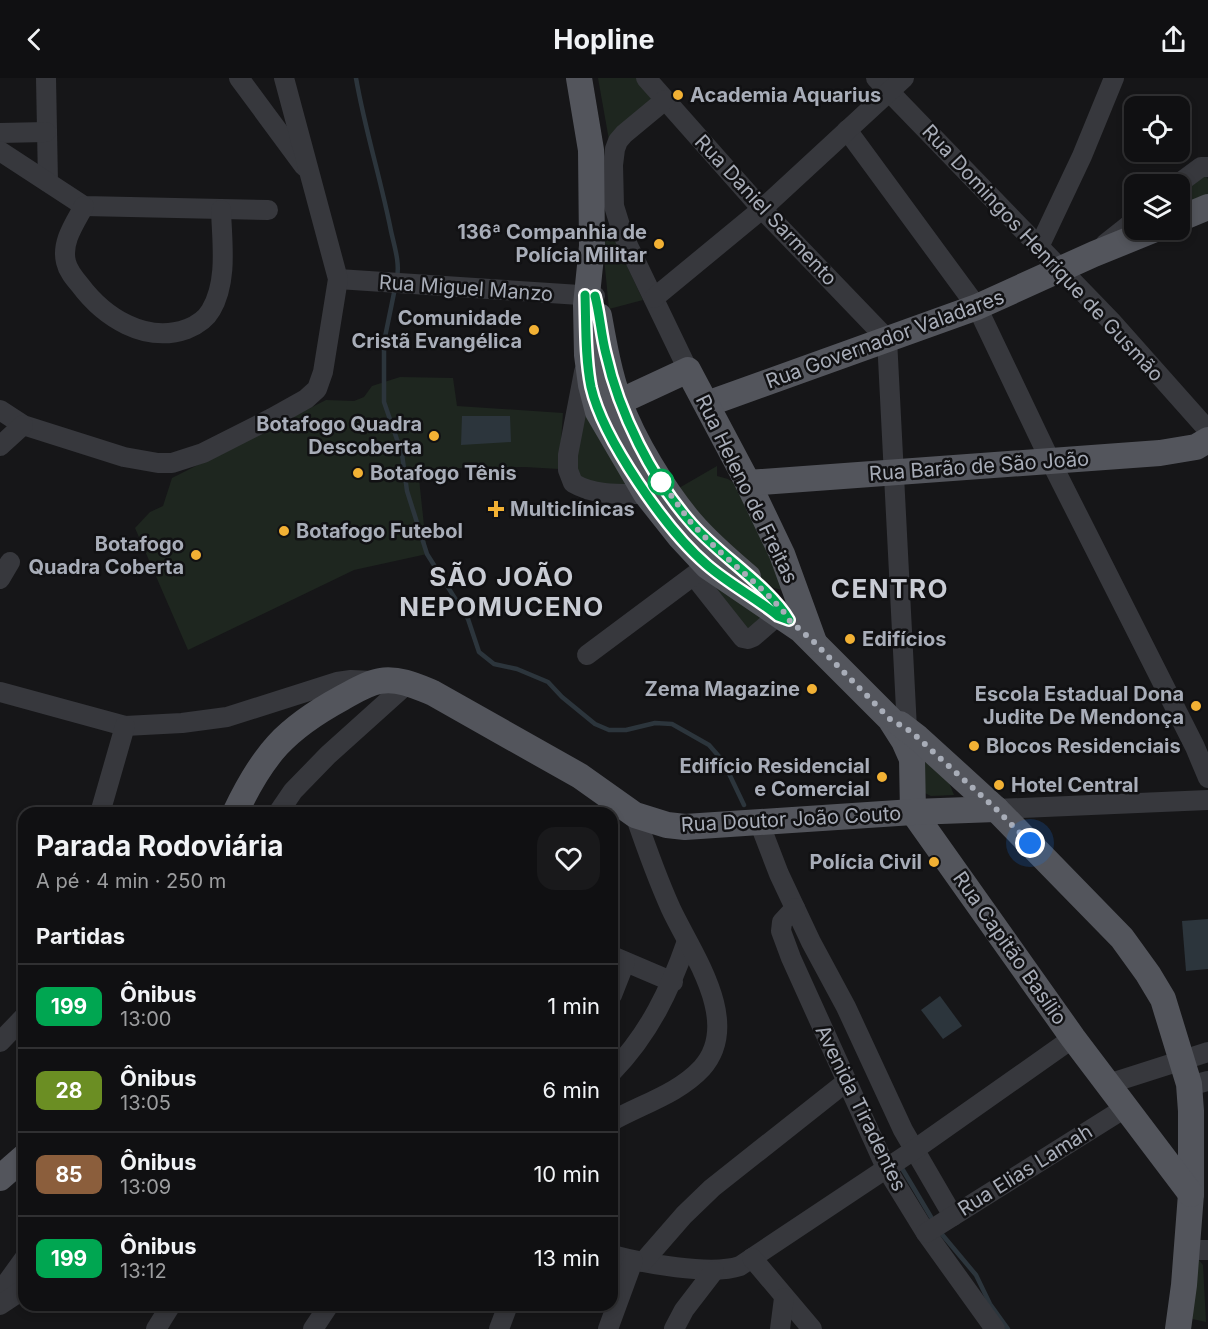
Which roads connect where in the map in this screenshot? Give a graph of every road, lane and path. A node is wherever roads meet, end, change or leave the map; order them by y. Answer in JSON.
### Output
{"nodes":[{"id":1,"x":46,"y":78,"type":"edge"},
{"id":2,"x":239,"y":78,"type":"edge"},
{"id":3,"x":284,"y":78,"type":"edge"},
{"id":4,"x":579,"y":78,"type":"edge"},
{"id":5,"x":646,"y":78,"type":"edge"},
{"id":6,"x":1114,"y":78,"type":"edge"},
{"id":7,"x":890,"y":82,"type":"edge"},
{"id":8,"x":665,"y":100,"type":"junction"},
{"id":9,"x":847,"y":130,"type":"junction"},
{"id":10,"x":46,"y":132,"type":"junction"},
{"id":11,"x":0,"y":133,"type":"edge"},
{"id":12,"x":0,"y":151,"type":"edge"},
{"id":13,"x":1208,"y":167,"type":"edge"},
{"id":14,"x":311,"y":175,"type":"junction"},
{"id":15,"x":1190,"y":175,"type":"edge"},
{"id":16,"x":48,"y":182,"type":"junction"},
{"id":17,"x":84,"y":206,"type":"junction"},
{"id":18,"x":762,"y":209,"type":"junction"},
{"id":19,"x":221,"y":210,"type":"junction"},
{"id":20,"x":268,"y":210,"type":"dead end"},
{"id":21,"x":1124,"y":229,"type":"edge"},
{"id":22,"x":1128,"y":240,"type":"edge"},
{"id":23,"x":1039,"y":247,"type":"junction"},
{"id":24,"x":1094,"y":254,"type":"junction"},
{"id":25,"x":1061,"y":269,"type":"junction"},
{"id":26,"x":338,"y":279,"type":"junction"},
{"id":27,"x":590,"y":291,"type":"junction"},
{"id":28,"x":654,"y":298,"type":"junction"},
{"id":29,"x":977,"y":307,"type":"junction"},
{"id":30,"x":887,"y":339,"type":"junction"},
{"id":31,"x":587,"y":355,"type":"junction"},
{"id":32,"x":688,"y":370,"type":"junction"},
{"id":33,"x":707,"y":405,"type":"junction"},
{"id":34,"x":609,"y":407,"type":"junction"},
{"id":35,"x":0,"y":410,"type":"edge"},
{"id":36,"x":23,"y":425,"type":"junction"},
{"id":37,"x":1208,"y":430,"type":"edge"},
{"id":38,"x":1208,"y":440,"type":"edge"},
{"id":39,"x":0,"y":446,"type":"edge"},
{"id":40,"x":1050,"y":460,"type":"junction"},
{"id":41,"x":894,"y":472,"type":"junction"},
{"id":42,"x":748,"y":483,"type":"junction"},
{"id":43,"x":646,"y":494,"type":"junction"},
{"id":44,"x":708,"y":565,"type":"junction"},
{"id":45,"x":784,"y":616,"type":"junction"},
{"id":46,"x":814,"y":642,"type":"junction"},
{"id":47,"x":587,"y":655,"type":"dead end"},
{"id":48,"x":379,"y":681,"type":"junction"},
{"id":49,"x":408,"y":683,"type":"junction"},
{"id":50,"x":0,"y":692,"type":"edge"},
{"id":51,"x":899,"y":724,"type":"junction"},
{"id":52,"x":125,"y":726,"type":"junction"},
{"id":53,"x":1208,"y":778,"type":"edge"},
{"id":54,"x":1208,"y":800,"type":"edge"},
{"id":55,"x":102,"y":807,"type":"edge"},
{"id":56,"x":238,"y":807,"type":"edge"},
{"id":57,"x":282,"y":807,"type":"edge"},
{"id":58,"x":996,"y":809,"type":"junction"},
{"id":59,"x":913,"y":812,"type":"junction"},
{"id":60,"x":635,"y":815,"type":"junction"},
{"id":61,"x":759,"y":822,"type":"junction"},
{"id":62,"x":795,"y":908,"type":"junction"},
{"id":63,"x":687,"y":941,"type":"junction"},
{"id":64,"x":618,"y":959,"type":"edge"},
{"id":65,"x":673,"y":982,"type":"junction"},
{"id":66,"x":18,"y":1023,"type":"edge"},
{"id":67,"x":1073,"y":1038,"type":"junction"},
{"id":68,"x":0,"y":1042,"type":"edge"},
{"id":69,"x":1208,"y":1052,"type":"edge"},
{"id":70,"x":1182,"y":1060,"type":"junction"},
{"id":71,"x":618,"y":1066,"type":"edge"},
{"id":72,"x":846,"y":1082,"type":"junction"},
{"id":73,"x":1198,"y":1083,"type":"edge"},
{"id":74,"x":1107,"y":1084,"type":"junction"},
{"id":75,"x":1125,"y":1108,"type":"junction"},
{"id":76,"x":618,"y":1118,"type":"edge"},
{"id":77,"x":914,"y":1150,"type":"junction"},
{"id":78,"x":18,"y":1162,"type":"edge"},
{"id":79,"x":886,"y":1168,"type":"junction"},
{"id":80,"x":0,"y":1178,"type":"edge"},
{"id":81,"x":1191,"y":1194,"type":"junction"},
{"id":82,"x":953,"y":1216,"type":"junction"},
{"id":83,"x":926,"y":1233,"type":"junction"},
{"id":84,"x":1197,"y":1250,"type":"edge"},
{"id":85,"x":618,"y":1257,"type":"edge"},
{"id":86,"x":752,"y":1258,"type":"junction"},
{"id":87,"x":638,"y":1262,"type":"junction"},
{"id":88,"x":18,"y":1267,"type":"edge"},
{"id":89,"x":714,"y":1271,"type":"junction"},
{"id":90,"x":0,"y":1292,"type":"edge"},
{"id":91,"x":18,"y":1293,"type":"edge"},
{"id":92,"x":784,"y":1298,"type":"junction"},
{"id":93,"x":0,"y":1305,"type":"edge"},
{"id":94,"x":618,"y":1307,"type":"edge"},
{"id":95,"x":167,"y":1311,"type":"edge"},
{"id":96,"x":325,"y":1311,"type":"edge"},
{"id":97,"x":506,"y":1311,"type":"edge"},
{"id":98,"x":616,"y":1311,"type":"edge"},
{"id":99,"x":156,"y":1329,"type":"edge"},
{"id":100,"x":314,"y":1329,"type":"edge"},
{"id":101,"x":498,"y":1329,"type":"edge"},
{"id":102,"x":608,"y":1329,"type":"edge"},
{"id":103,"x":674,"y":1329,"type":"edge"},
{"id":104,"x":780,"y":1329,"type":"edge"},
{"id":105,"x":812,"y":1329,"type":"edge"},
{"id":106,"x":995,"y":1329,"type":"edge"},
{"id":107,"x":1178,"y":1329,"type":"edge"}],
"edges":[{"from":1,"to":10,"type":"street"},
{"from":2,"to":14,"type":"street"},
{"from":3,"to":14,"type":"street"},
{"from":4,"to":27,"type":"main road"},
{"from":5,"to":8,"type":"street","name":"Rua Daniel Sarmento"},
{"from":6,"to":23,"type":"street"},
{"from":7,"to":9,"type":"street"},
{"from":7,"to":23,"type":"street","name":"Rua Domingos Henrique de Gusmão"},
{"from":8,"to":18,"type":"street","name":"Rua Daniel Sarmento"},
{"from":8,"to":28,"type":"street"},
{"from":9,"to":18,"type":"street"},
{"from":9,"to":29,"type":"street"},
{"from":10,"to":11,"type":"street"},
{"from":10,"to":16,"type":"street"},
{"from":12,"to":16,"type":"street"},
{"from":13,"to":15,"type":"street"},
{"from":14,"to":26,"type":"street"},
{"from":16,"to":17,"type":"street"},
{"from":17,"to":19,"type":"street"},
{"from":17,"to":19,"type":"street"},
{"from":18,"to":28,"type":"street"},
{"from":18,"to":30,"type":"street","name":"Rua Daniel Sarmento"},
{"from":19,"to":20,"type":"street"},
{"from":21,"to":24,"type":"street"},
{"from":22,"to":24,"type":"main road","name":"Rua Governador Valadares"},
{"from":23,"to":25,"type":"street","name":"Rua Domingos Henrique de Gusmão"},
{"from":24,"to":25,"type":"main road","name":"Rua Governador Valadares"},
{"from":25,"to":29,"type":"main road","name":"Rua Governador Valadares"},
{"from":25,"to":37,"type":"street","name":"Rua Domingos Henrique de Gusmão"},
{"from":26,"to":27,"type":"street","name":"Rua Miguel Manzo"},
{"from":26,"to":36,"type":"street"},
{"from":27,"to":31,"type":"main road"},
{"from":27,"to":34,"type":"main road"},
{"from":28,"to":32,"type":"street"},
{"from":29,"to":30,"type":"main road","name":"Rua Governador Valadares"},
{"from":29,"to":40,"type":"street"},
{"from":30,"to":33,"type":"main road","name":"Rua Governador Valadares"},
{"from":30,"to":41,"type":"street"},
{"from":31,"to":34,"type":"main road"},
{"from":31,"to":43,"type":"street"},
{"from":32,"to":33,"type":"main road","name":"Rua Heleno de Freitas"},
{"from":32,"to":34,"type":"main road"},
{"from":33,"to":42,"type":"main road","name":"Rua Heleno de Freitas"},
{"from":34,"to":43,"type":"main road"},
{"from":34,"to":44,"type":"main road"},
{"from":35,"to":36,"type":"street"},
{"from":36,"to":39,"type":"street"},
{"from":38,"to":40,"type":"main road","name":"Rua Barão de São João"},
{"from":40,"to":41,"type":"main road","name":"Rua Barão de São João"},
{"from":40,"to":53,"type":"street"},
{"from":41,"to":42,"type":"main road","name":"Rua Barão de São João"},
{"from":41,"to":51,"type":"street"},
{"from":42,"to":46,"type":"main road","name":"Rua Heleno de Freitas"},
{"from":43,"to":44,"type":"main road"},
{"from":44,"to":45,"type":"main road"},
{"from":44,"to":45,"type":"street"},
{"from":44,"to":47,"type":"street"},
{"from":45,"to":46,"type":"main road"},
{"from":46,"to":51,"type":"main road"},
{"from":48,"to":49,"type":"main road","name":"Rua Doutor João Couto"},
{"from":48,"to":52,"type":"street"},
{"from":48,"to":56,"type":"main road"},
{"from":49,"to":57,"type":"street"},
{"from":49,"to":60,"type":"main road","name":"Rua Doutor João Couto"},
{"from":50,"to":52,"type":"street"},
{"from":51,"to":58,"type":"main road"},
{"from":51,"to":59,"type":"main road"},
{"from":52,"to":55,"type":"street"},
{"from":54,"to":58,"type":"street"},
{"from":58,"to":59,"type":"main road","name":"Rua Doutor João Couto"},
{"from":58,"to":70,"type":"main road"},
{"from":59,"to":61,"type":"main road","name":"Rua Doutor João Couto"},
{"from":59,"to":67,"type":"main road","name":"Rua Capitão Basílio"},
{"from":60,"to":61,"type":"main road","name":"Rua Doutor João Couto"},
{"from":60,"to":63,"type":"street"},
{"from":61,"to":62,"type":"street"},
{"from":62,"to":72,"type":"street","name":"Avenida Tiradentes"},
{"from":62,"to":77,"type":"street"},
{"from":63,"to":65,"type":"street"},
{"from":63,"to":76,"type":"street"},
{"from":64,"to":65,"type":"street"},
{"from":65,"to":71,"type":"street"},
{"from":66,"to":68,"type":"street"},
{"from":67,"to":74,"type":"main road","name":"Rua Capitão Basílio"},
{"from":67,"to":77,"type":"street"},
{"from":69,"to":70,"type":"street"},
{"from":70,"to":73,"type":"main road"},
{"from":70,"to":74,"type":"street"},
{"from":72,"to":79,"type":"street","name":"Avenida Tiradentes"},
{"from":72,"to":87,"type":"street"},
{"from":73,"to":81,"type":"main road"},
{"from":74,"to":75,"type":"main road","name":"Rua Capitão Basílio"},
{"from":75,"to":81,"type":"main road","name":"Rua Capitão Basílio"},
{"from":75,"to":82,"type":"street","name":"Rua Elias Lamah"},
{"from":77,"to":79,"type":"street"},
{"from":77,"to":82,"type":"street"},
{"from":78,"to":80,"type":"main road"},
{"from":79,"to":83,"type":"street","name":"Avenida Tiradentes"},
{"from":79,"to":86,"type":"street"},
{"from":81,"to":84,"type":"main road"},
{"from":82,"to":83,"type":"street","name":"Rua Elias Lamah"},
{"from":83,"to":106,"type":"street","name":"Avenida Tiradentes"},
{"from":84,"to":107,"type":"main road"},
{"from":85,"to":87,"type":"street"},
{"from":86,"to":89,"type":"street"},
{"from":86,"to":92,"type":"street"},
{"from":87,"to":89,"type":"street"},
{"from":87,"to":94,"type":"street"},
{"from":88,"to":90,"type":"street"},
{"from":89,"to":103,"type":"street"},
{"from":91,"to":93,"type":"street"},
{"from":92,"to":104,"type":"street"},
{"from":92,"to":105,"type":"street"},
{"from":95,"to":99,"type":"street"},
{"from":96,"to":100,"type":"street"},
{"from":97,"to":101,"type":"street"},
{"from":98,"to":102,"type":"street"}]}
